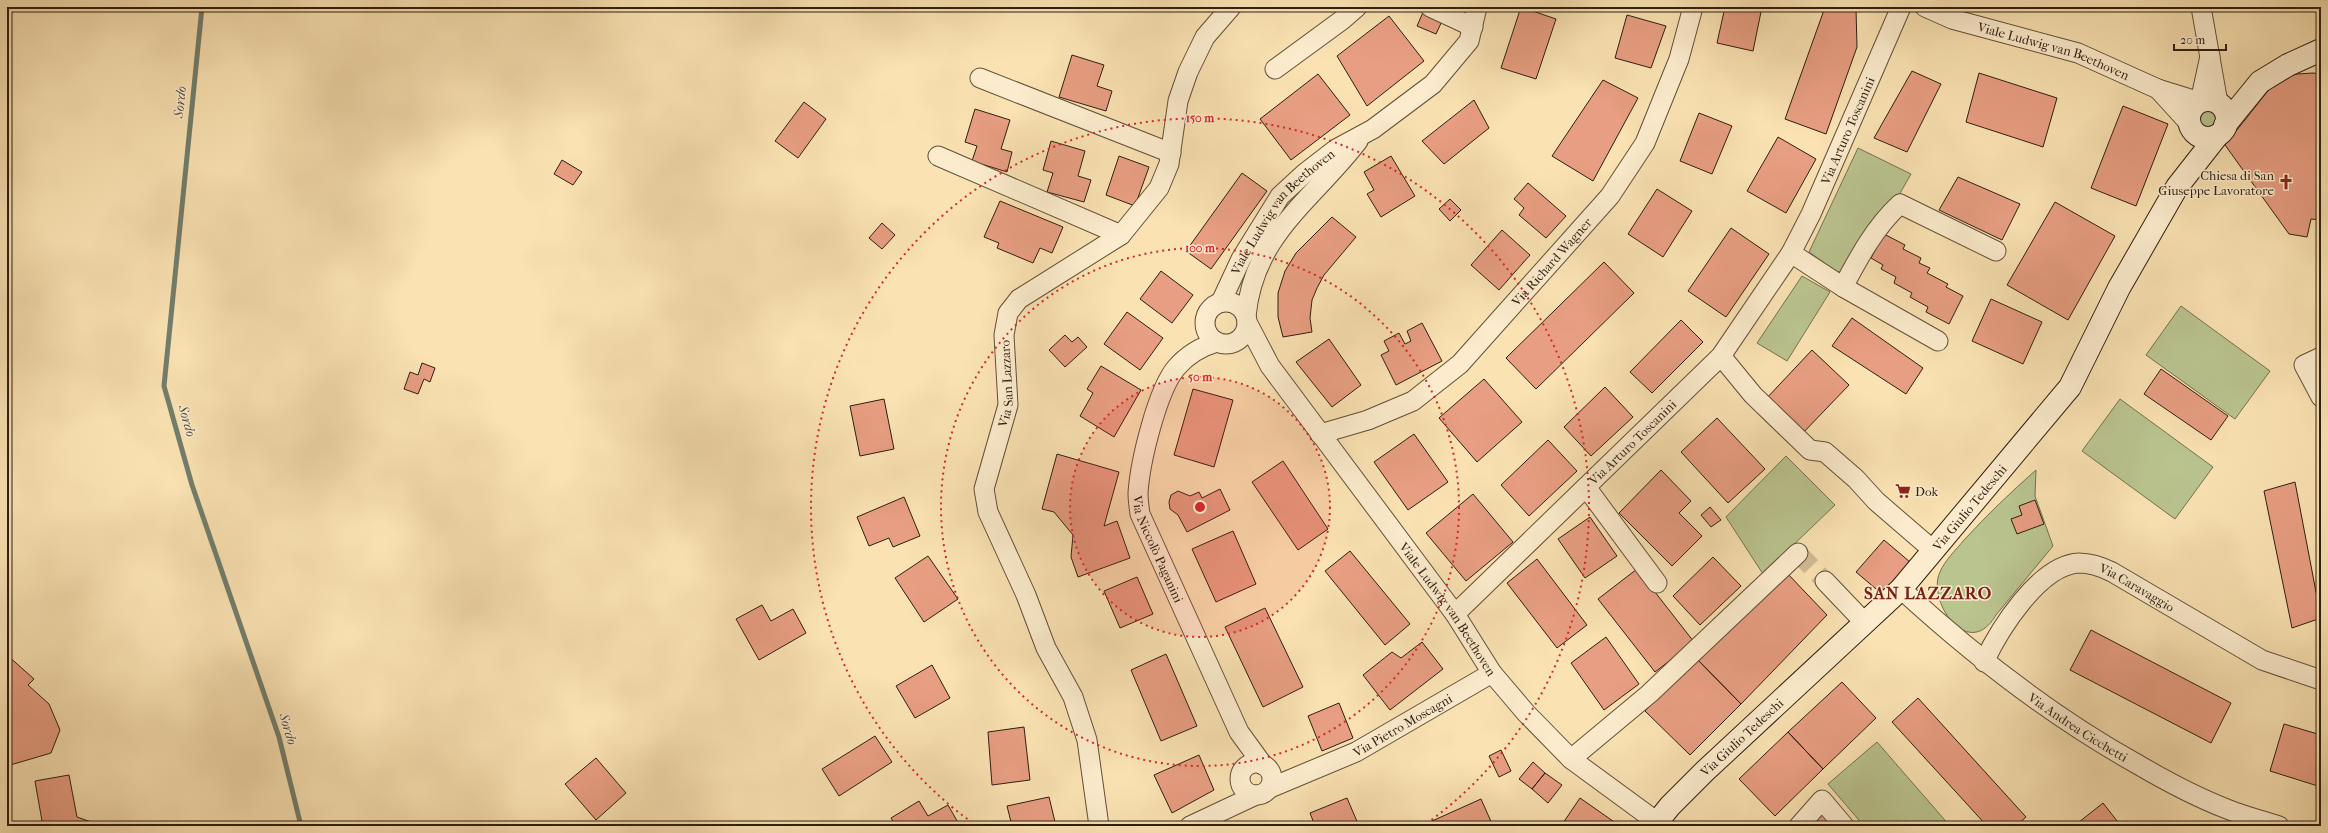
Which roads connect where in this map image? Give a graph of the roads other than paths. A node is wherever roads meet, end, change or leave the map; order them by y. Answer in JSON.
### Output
{"nodes":[{"id":1,"x":1231,"y":7,"type":"edge"},
{"id":2,"x":1357,"y":7,"type":"edge"},
{"id":3,"x":1430,"y":7,"type":"edge"},
{"id":4,"x":1477,"y":7,"type":"edge"},
{"id":5,"x":1693,"y":7,"type":"edge"},
{"id":6,"x":1901,"y":7,"type":"edge"},
{"id":7,"x":1925,"y":7,"type":"edge"},
{"id":8,"x":2201,"y":7,"type":"edge"},
{"id":9,"x":1473,"y":27,"type":"junction"},
{"id":10,"x":2321,"y":50,"type":"edge"},
{"id":11,"x":2210,"y":56,"type":"junction"},
{"id":12,"x":2288,"y":65,"type":"junction"},
{"id":13,"x":2321,"y":67,"type":"edge"},
{"id":14,"x":1275,"y":68,"type":"dead end"},
{"id":15,"x":980,"y":78,"type":"dead end"},
{"id":16,"x":2205,"y":78,"type":"junction"},
{"id":17,"x":2260,"y":82,"type":"junction"},
{"id":18,"x":2158,"y":89,"type":"junction"},
{"id":19,"x":2177,"y":94,"type":"junction"},
{"id":20,"x":2209,"y":103,"type":"junction"},
{"id":21,"x":2191,"y":126,"type":"junction"},
{"id":22,"x":2221,"y":130,"type":"junction"},
{"id":23,"x":1361,"y":137,"type":"junction"},
{"id":24,"x":1170,"y":153,"type":"junction"},
{"id":25,"x":938,"y":156,"type":"dead end"},
{"id":26,"x":2177,"y":187,"type":"junction"},
{"id":27,"x":1121,"y":235,"type":"junction"},
{"id":28,"x":1996,"y":251,"type":"dead end"},
{"id":29,"x":1791,"y":253,"type":"junction"},
{"id":30,"x":1843,"y":287,"type":"junction"},
{"id":31,"x":1221,"y":302,"type":"junction"},
{"id":32,"x":1246,"y":319,"type":"junction"},
{"id":33,"x":1938,"y":341,"type":"dead end"},
{"id":34,"x":1222,"y":343,"type":"junction"},
{"id":35,"x":1721,"y":356,"type":"junction"},
{"id":36,"x":2321,"y":357,"type":"edge"},
{"id":37,"x":1270,"y":366,"type":"junction"},
{"id":38,"x":2321,"y":397,"type":"edge"},
{"id":39,"x":1320,"y":434,"type":"junction"},
{"id":40,"x":1586,"y":487,"type":"junction"},
{"id":41,"x":1934,"y":551,"type":"junction"},
{"id":42,"x":1798,"y":553,"type":"dead end"},
{"id":43,"x":1825,"y":581,"type":"tunnel mouth"},
{"id":44,"x":1656,"y":583,"type":"dead end"},
{"id":45,"x":1901,"y":589,"type":"junction"},
{"id":46,"x":1455,"y":614,"type":"junction"},
{"id":47,"x":1865,"y":623,"type":"junction"},
{"id":48,"x":1984,"y":662,"type":"junction"},
{"id":49,"x":1492,"y":673,"type":"junction"},
{"id":50,"x":2321,"y":680,"type":"edge"},
{"id":51,"x":1571,"y":759,"type":"junction"},
{"id":52,"x":1265,"y":766,"type":"junction"},
{"id":53,"x":1312,"y":772,"type":"junction"},
{"id":54,"x":1240,"y":784,"type":"junction"},
{"id":55,"x":1263,"y":792,"type":"junction"},
{"id":56,"x":1210,"y":822,"type":"edge"},
{"id":57,"x":1656,"y":824,"type":"edge"},
{"id":58,"x":1099,"y":826,"type":"edge"},
{"id":59,"x":1190,"y":826,"type":"edge"},
{"id":60,"x":1799,"y":826,"type":"edge"},
{"id":61,"x":1844,"y":826,"type":"edge"},
{"id":62,"x":2279,"y":826,"type":"edge"}],
"edges":[{"from":1,"to":24,"type":"street","name":"Via San Lazzaro"},
{"from":2,"to":14,"type":"street"},
{"from":3,"to":9,"type":"street"},
{"from":4,"to":9,"type":"street","name":"Viale Ludwig van Beethoven"},
{"from":5,"to":39,"type":"street","name":"Via Richard Wagner"},
{"from":6,"to":29,"type":"street","name":"Via Arturo Toscanini"},
{"from":7,"to":18,"type":"street","name":"Viale Ludwig van Beethoven"},
{"from":8,"to":11,"type":"street"},
{"from":9,"to":23,"type":"street","name":"Viale Ludwig van Beethoven"},
{"from":10,"to":12,"type":"street","name":"Via Giulio Tedeschi"},
{"from":11,"to":16,"type":"street"},
{"from":11,"to":20,"type":"street"},
{"from":12,"to":13,"type":"street"},
{"from":12,"to":17,"type":"street","name":"Via Giulio Tedeschi"},
{"from":15,"to":24,"type":"street"},
{"from":16,"to":19,"type":"street"},
{"from":16,"to":20,"type":"street"},
{"from":17,"to":20,"type":"street"},
{"from":17,"to":22,"type":"street","name":"Via Giulio Tedeschi"},
{"from":18,"to":19,"type":"street"},
{"from":18,"to":21,"type":"street"},
{"from":19,"to":20,"type":"street"},
{"from":20,"to":21,"type":"street"},
{"from":20,"to":22,"type":"street"},
{"from":21,"to":22,"type":"street"},
{"from":21,"to":26,"type":"street"},
{"from":22,"to":26,"type":"street","name":"Via Giulio Tedeschi"},
{"from":23,"to":31,"type":"street","name":"Viale Ludwig van Beethoven"},
{"from":23,"to":32,"type":"street","name":"Viale Ludwig van Beethoven"},
{"from":24,"to":27,"type":"street","name":"Via San Lazzaro"},
{"from":25,"to":27,"type":"street"},
{"from":26,"to":41,"type":"street","name":"Via Giulio Tedeschi"},
{"from":27,"to":58,"type":"street","name":"Via San Lazzaro"},
{"from":28,"to":30,"type":"street"},
{"from":29,"to":30,"type":"street"},
{"from":29,"to":35,"type":"street","name":"Via Arturo Toscanini"},
{"from":30,"to":33,"type":"street"},
{"from":31,"to":32,"type":"street"},
{"from":31,"to":34,"type":"street"},
{"from":32,"to":34,"type":"street"},
{"from":32,"to":37,"type":"street","name":"Viale Ludwig van Beethoven"},
{"from":34,"to":37,"type":"street","name":"Viale Ludwig van Beethoven"},
{"from":34,"to":52,"type":"street","name":"Via Niccolò Paganini"},
{"from":35,"to":40,"type":"street","name":"Via Arturo Toscanini"},
{"from":35,"to":41,"type":"street"},
{"from":36,"to":38,"type":"street"},
{"from":37,"to":39,"type":"street","name":"Viale Ludwig van Beethoven"},
{"from":39,"to":46,"type":"street","name":"Viale Ludwig van Beethoven"},
{"from":40,"to":44,"type":"street"},
{"from":40,"to":46,"type":"street","name":"Via Arturo Toscanini"},
{"from":41,"to":45,"type":"street","name":"Via Giulio Tedeschi"},
{"from":42,"to":51,"type":"street"},
{"from":43,"to":47,"type":"street"},
{"from":45,"to":47,"type":"street","name":"Via Giulio Tedeschi"},
{"from":45,"to":48,"type":"street","name":"Via Andrea Cicchetti"},
{"from":46,"to":49,"type":"street","name":"Viale Ludwig van Beethoven"},
{"from":47,"to":57,"type":"street","name":"Via Giulio Tedeschi"},
{"from":48,"to":50,"type":"street","name":"Via Caravaggio"},
{"from":48,"to":62,"type":"street","name":"Via Andrea Cicchetti"},
{"from":49,"to":51,"type":"street","name":"Viale Ludwig van Beethoven"},
{"from":49,"to":53,"type":"street","name":"Via Pietro Moscagni"},
{"from":51,"to":57,"type":"street","name":"Viale Ludwig van Beethoven"},
{"from":52,"to":53,"type":"street","name":"Via Pietro Moscagni"},
{"from":52,"to":54,"type":"street"},
{"from":52,"to":55,"type":"street"},
{"from":53,"to":55,"type":"street","name":"Via Pietro Moscagni"},
{"from":54,"to":55,"type":"street"},
{"from":54,"to":56,"type":"street","name":"Via Pietro Moscagni"},
{"from":55,"to":56,"type":"street","name":"Via Pietro Moscagni"},
{"from":56,"to":59,"type":"street","name":"Via Pietro Moscagni"},
{"from":60,"to":61,"type":"street"}]}
